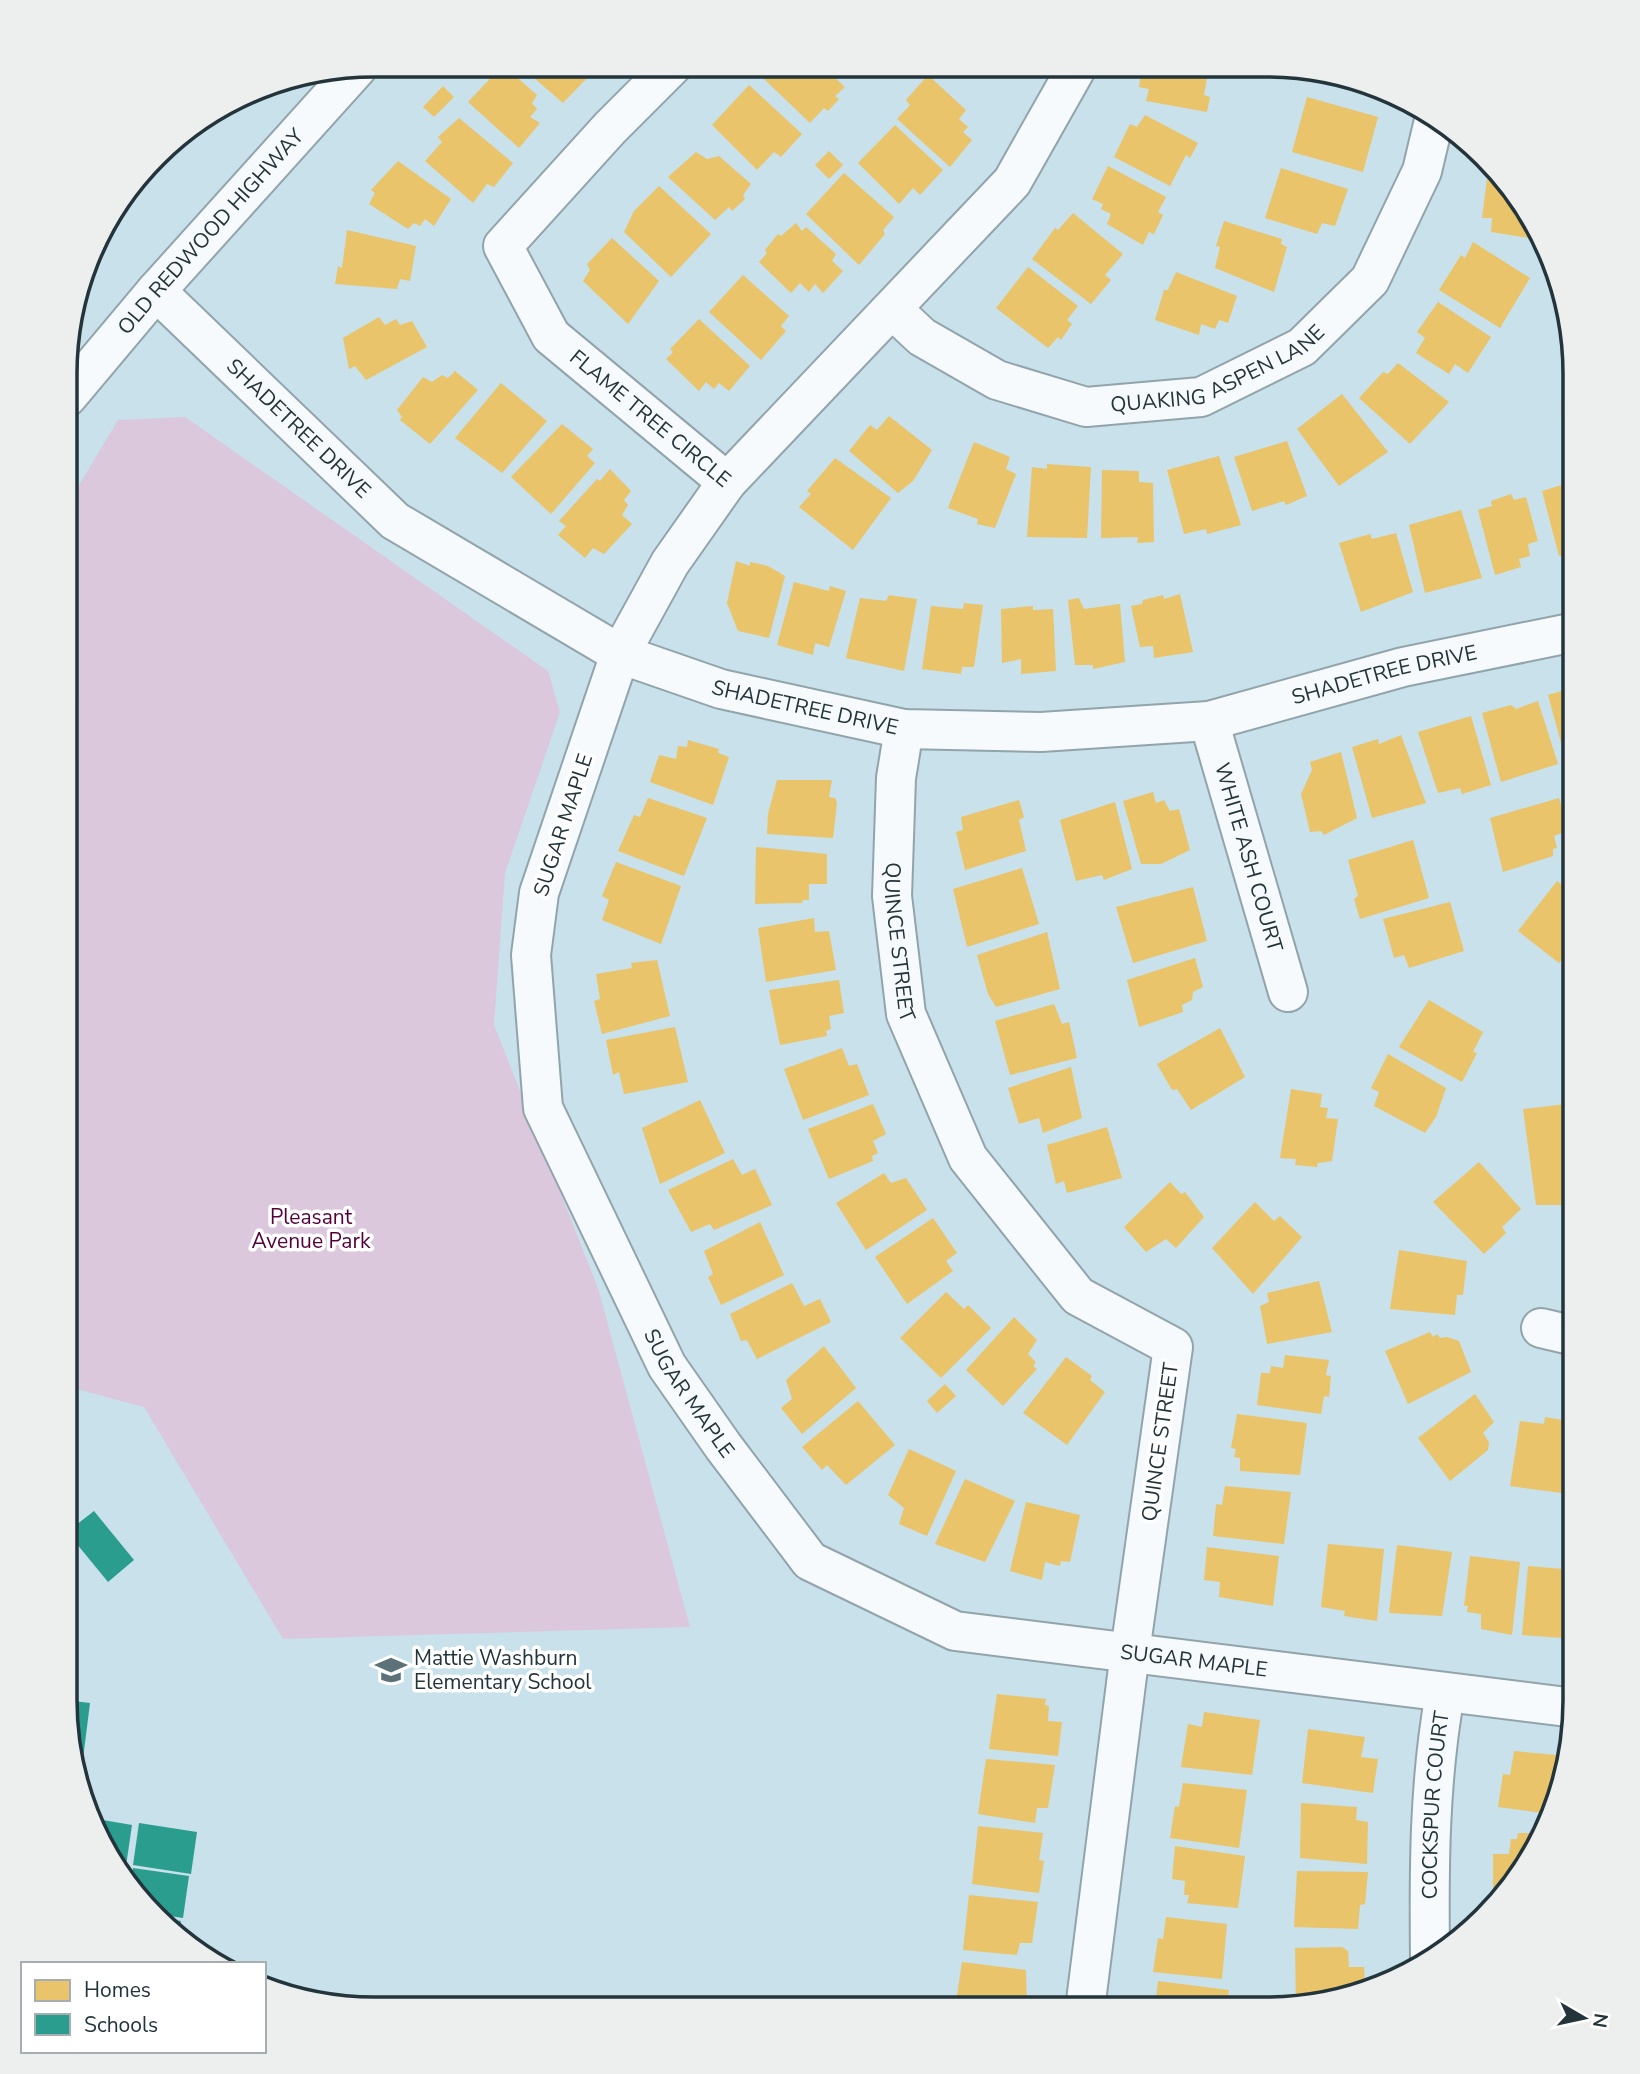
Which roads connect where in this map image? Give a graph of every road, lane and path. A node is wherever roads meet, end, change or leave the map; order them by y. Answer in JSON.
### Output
{"nodes":[{"id":1,"x":661,"y":77,"type":"edge"},
{"id":2,"x":1071,"y":77,"type":"edge"},
{"id":3,"x":347,"y":79,"type":"edge"},
{"id":4,"x":1432,"y":128,"type":"edge"},
{"id":5,"x":156,"y":292,"type":"junction"},
{"id":6,"x":892,"y":309,"type":"junction"},
{"id":7,"x":77,"y":385,"type":"edge"},
{"id":8,"x":727,"y":482,"type":"junction"},
{"id":9,"x":1563,"y":634,"type":"edge"},
{"id":10,"x":620,"y":654,"type":"junction"},
{"id":11,"x":1209,"y":721,"type":"junction"},
{"id":12,"x":904,"y":729,"type":"junction"},
{"id":13,"x":1288,"y":992,"type":"dead end"},
{"id":14,"x":1130,"y":1652,"type":"junction"},
{"id":15,"x":1444,"y":1694,"type":"junction"},
{"id":16,"x":1563,"y":1706,"type":"edge"},
{"id":17,"x":1430,"y":1948,"type":"edge"},
{"id":18,"x":1087,"y":1997,"type":"edge"}],
"edges":[{"from":1,"to":8,"type":"street","name":"FLAME TREE CIRCLE"},
{"from":2,"to":6,"type":"street","name":"FLAME TREE CIRCLE"},
{"from":3,"to":5,"type":"street","name":"OLD REDWOOD HIGHWAY"},
{"from":4,"to":6,"type":"street","name":"QUAKING ASPEN LANE"},
{"from":5,"to":7,"type":"street","name":"OLD REDWOOD HIGHWAY"},
{"from":5,"to":10,"type":"street","name":"SHADETREE DRIVE"},
{"from":6,"to":8,"type":"street","name":"FLAME TREE CIRCLE"},
{"from":8,"to":10,"type":"street","name":"SUGAR MAPLE"},
{"from":9,"to":11,"type":"street","name":"SHADETREE DRIVE"},
{"from":10,"to":12,"type":"street","name":"SHADETREE DRIVE"},
{"from":10,"to":14,"type":"street","name":"SUGAR MAPLE"},
{"from":11,"to":12,"type":"street","name":"SHADETREE DRIVE"},
{"from":11,"to":13,"type":"street","name":"WHITE ASH COURT"},
{"from":12,"to":14,"type":"street","name":"QUINCE STREET"},
{"from":14,"to":15,"type":"street","name":"SUGAR MAPLE"},
{"from":14,"to":18,"type":"street","name":"QUINCE STREET"},
{"from":15,"to":16,"type":"street","name":"SUGAR MAPLE"},
{"from":15,"to":17,"type":"street","name":"COCKSPUR COURT"}]}
